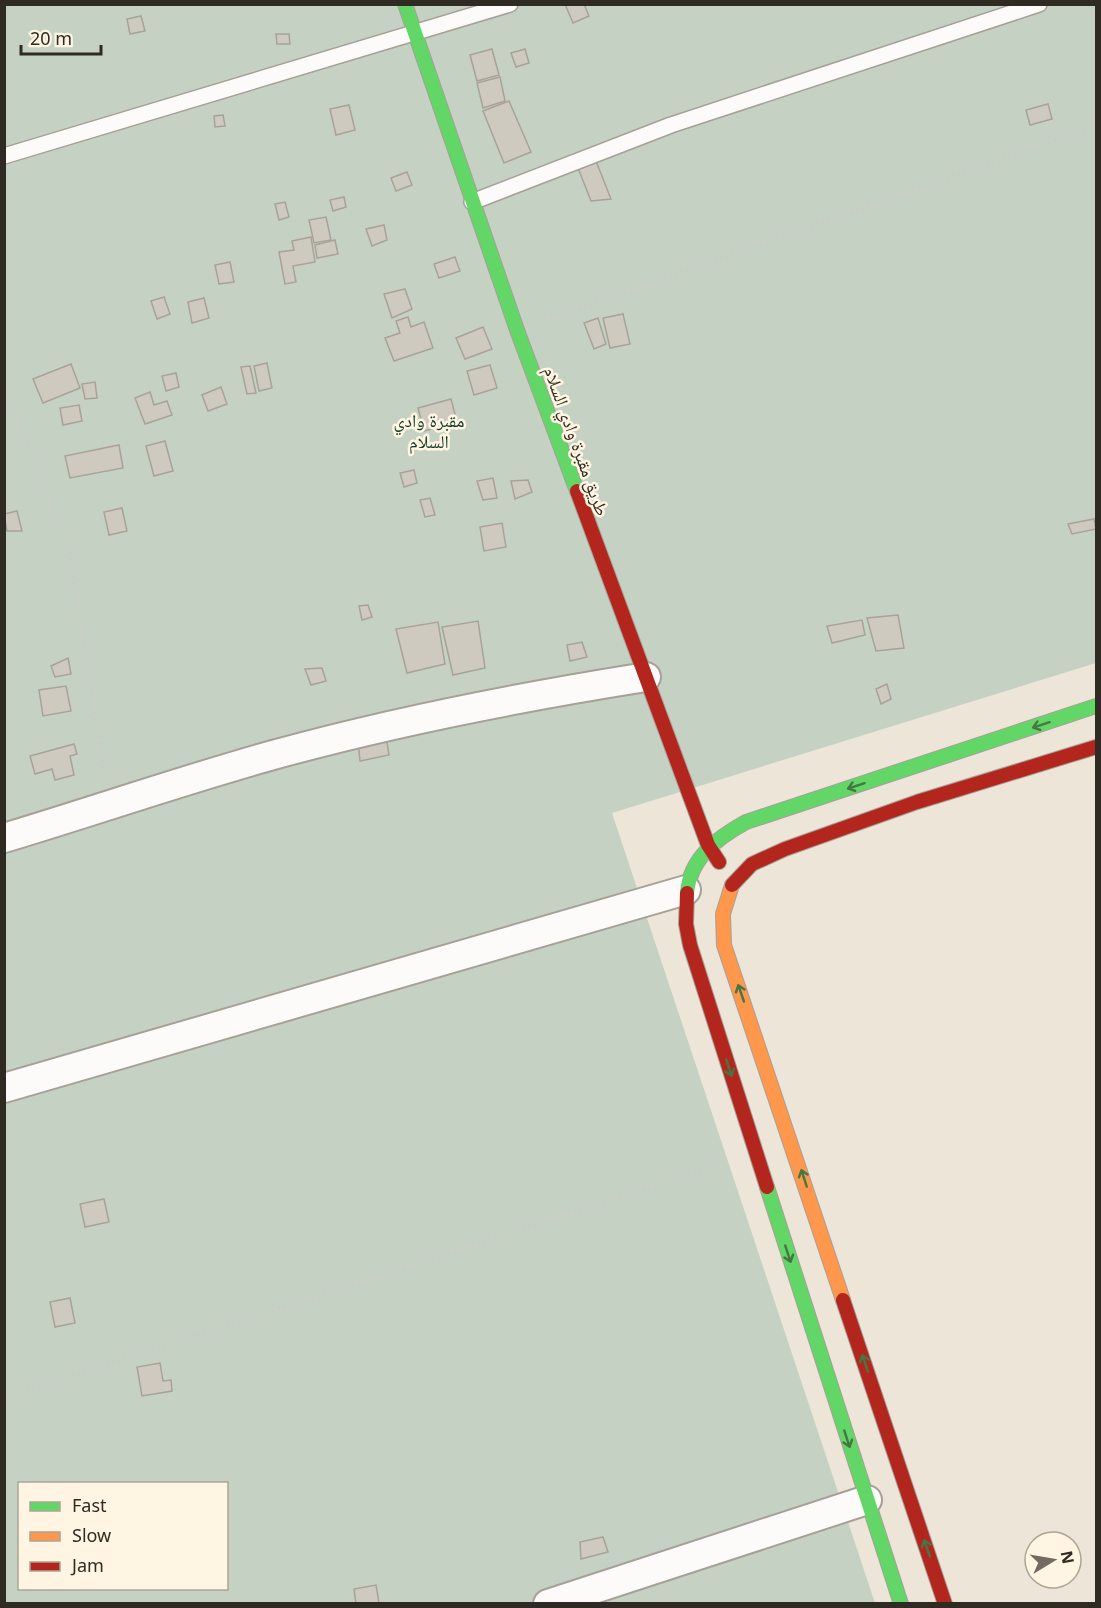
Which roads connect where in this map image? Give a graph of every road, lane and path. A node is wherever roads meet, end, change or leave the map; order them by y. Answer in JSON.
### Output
{"nodes":[{"id":1,"x":405,"y":4,"type":"edge"},
{"id":2,"x":510,"y":4,"type":"edge"},
{"id":3,"x":1039,"y":4,"type":"edge"},
{"id":4,"x":415,"y":35,"type":"junction"},
{"id":5,"x":1096,"y":126,"type":"edge"},
{"id":6,"x":4,"y":156,"type":"edge"},
{"id":7,"x":472,"y":202,"type":"junction"},
{"id":8,"x":517,"y":330,"type":"junction"},
{"id":9,"x":4,"y":385,"type":"edge"},
{"id":10,"x":646,"y":677,"type":"junction"},
{"id":11,"x":1096,"y":706,"type":"edge"},
{"id":12,"x":1096,"y":747,"type":"edge"},
{"id":13,"x":109,"y":806,"type":"junction"},
{"id":14,"x":4,"y":838,"type":"edge"},
{"id":15,"x":708,"y":845,"type":"junction"},
{"id":16,"x":727,"y":888,"type":"junction"},
{"id":17,"x":691,"y":890,"type":"junction"},
{"id":18,"x":4,"y":1088,"type":"edge"},
{"id":19,"x":756,"y":1153,"type":"junction"},
{"id":20,"x":4,"y":1398,"type":"edge"},
{"id":21,"x":867,"y":1500,"type":"junction"},
{"id":22,"x":548,"y":1604,"type":"edge"},
{"id":23,"x":902,"y":1604,"type":"edge"},
{"id":24,"x":945,"y":1604,"type":"edge"}],
"edges":[{"from":1,"to":4,"type":"street","name":"طريق مقبرة وادي السلام"},
{"from":2,"to":4,"type":"lane"},
{"from":3,"to":7,"type":"lane"},
{"from":4,"to":6,"type":"lane"},
{"from":4,"to":7,"type":"street","name":"طريق مقبرة وادي السلام"},
{"from":5,"to":8,"type":"path"},
{"from":7,"to":8,"type":"street","name":"طريق مقبرة وادي السلام"},
{"from":8,"to":10,"type":"street","name":"طريق مقبرة وادي السلام"},
{"from":9,"to":13,"type":"path"},
{"from":10,"to":13,"type":"street"},
{"from":10,"to":15,"type":"street","name":"طريق مقبرة وادي السلام"},
{"from":11,"to":15,"type":"street","one_way":true},
{"from":12,"to":16,"type":"street"},
{"from":13,"to":14,"type":"street"},
{"from":15,"to":16,"type":"street","name":"طريق مقبرة وادي السلام"},
{"from":15,"to":17,"type":"street"},
{"from":24,"to":16,"type":"street","one_way":true},
{"from":17,"to":18,"type":"street"},
{"from":17,"to":19,"type":"street","one_way":true},
{"from":19,"to":20,"type":"path"},
{"from":19,"to":21,"type":"street","one_way":true},
{"from":21,"to":22,"type":"street"},
{"from":21,"to":23,"type":"street"}]}
